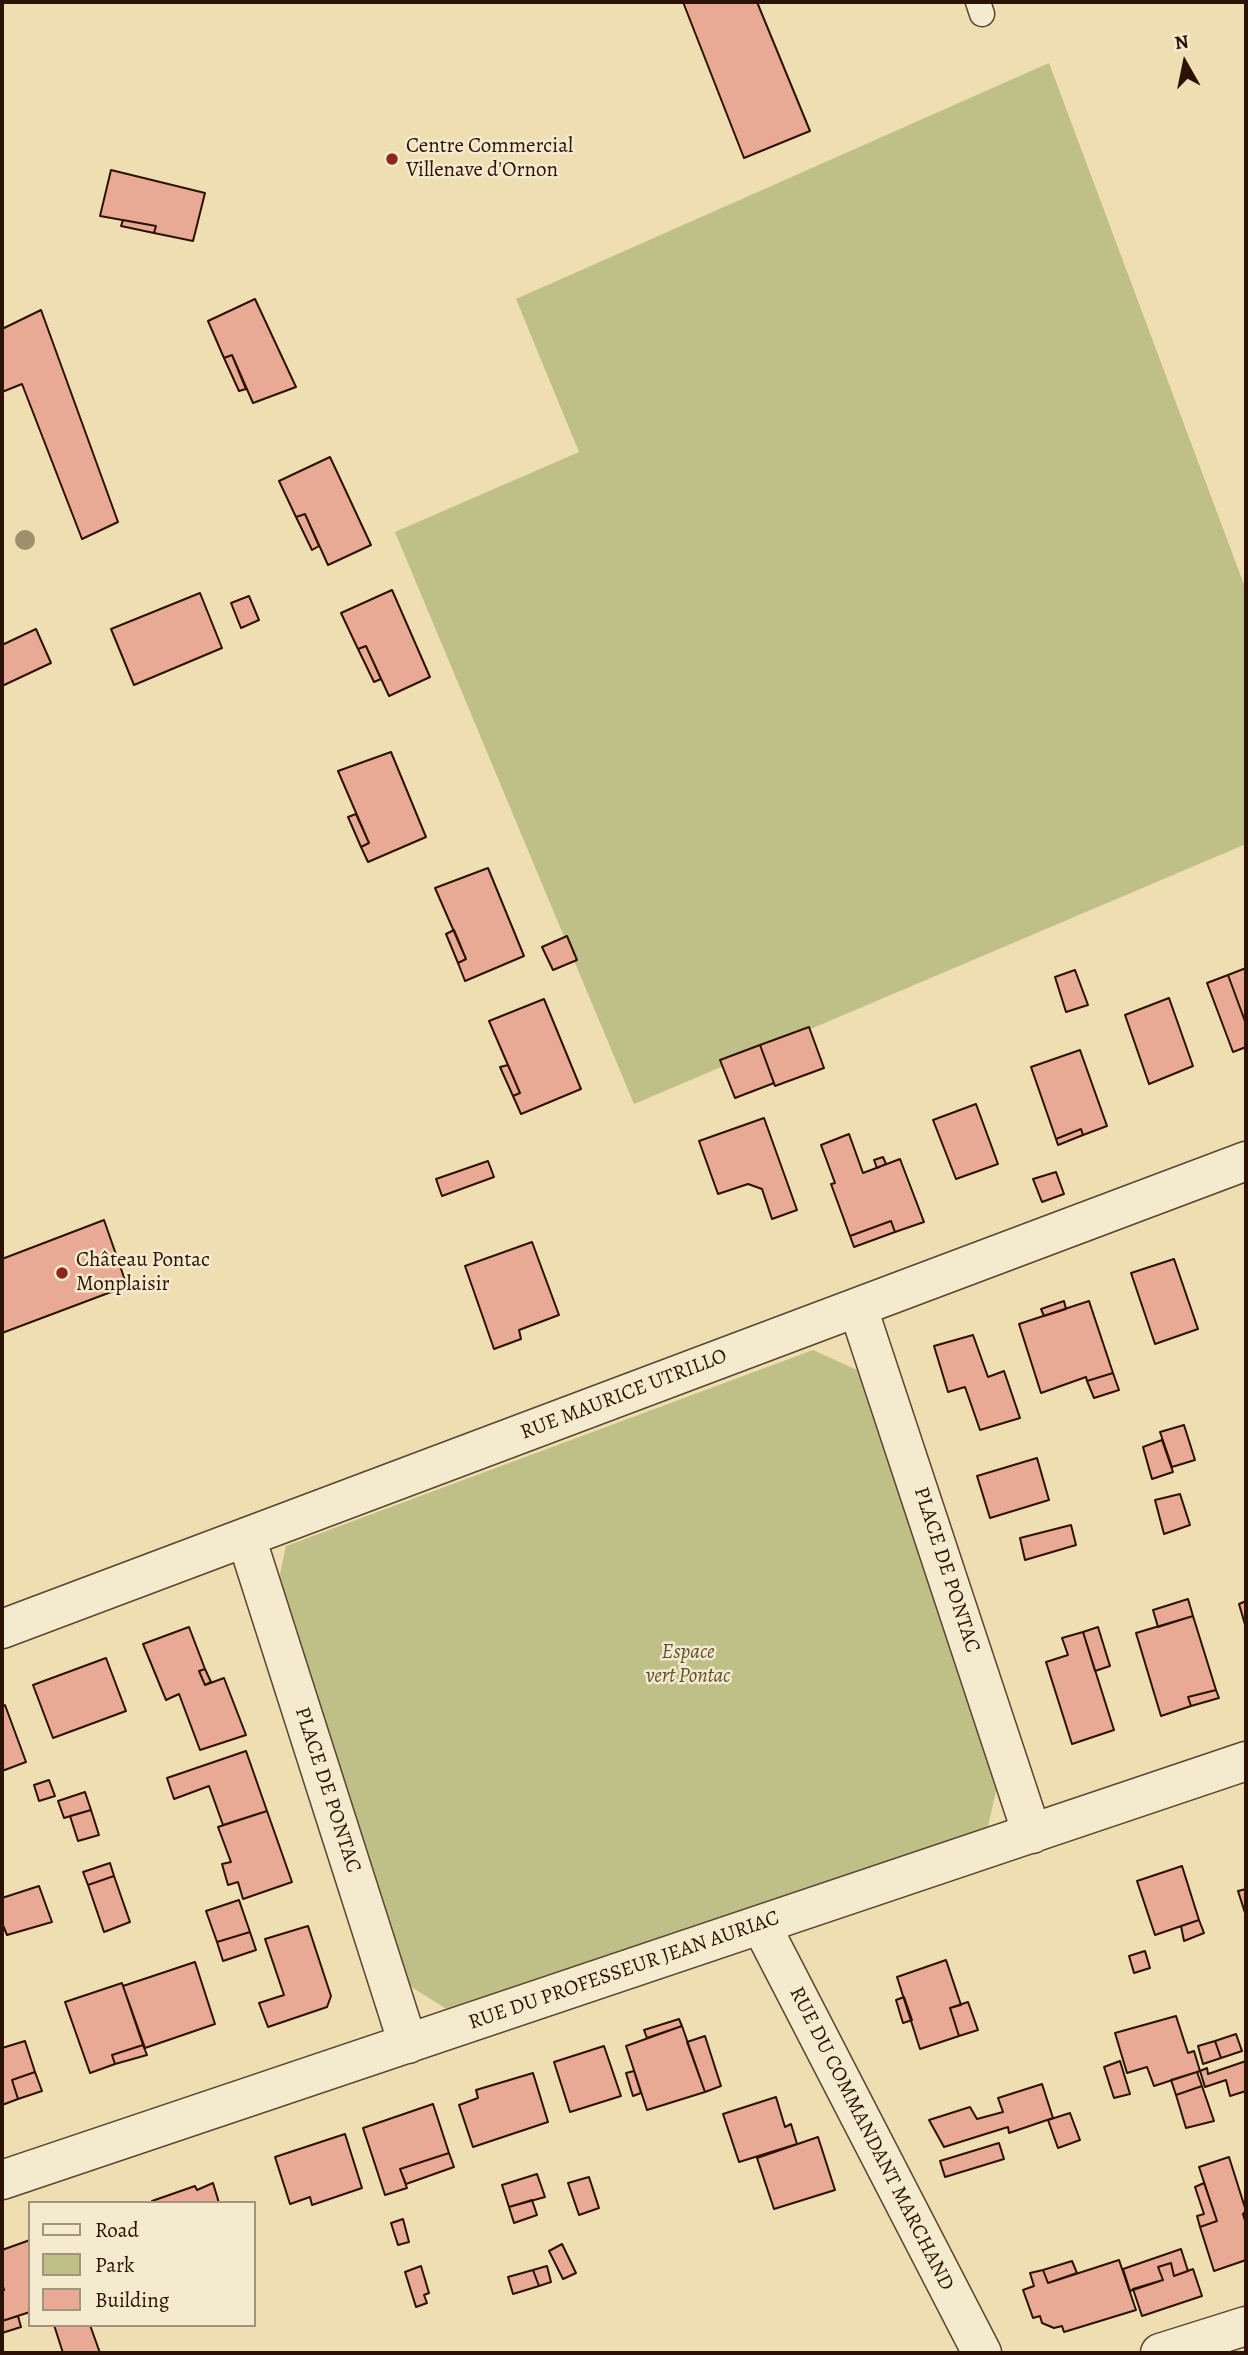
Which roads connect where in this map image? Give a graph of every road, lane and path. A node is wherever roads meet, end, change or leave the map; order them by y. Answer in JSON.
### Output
{"nodes":[{"id":1,"x":1246,"y":1161,"type":"edge"},
{"id":2,"x":858,"y":1308,"type":"junction"},
{"id":3,"x":246,"y":1537,"type":"junction"},
{"id":4,"x":2,"y":1629,"type":"edge"},
{"id":5,"x":1246,"y":1761,"type":"edge"},
{"id":6,"x":1032,"y":1834,"type":"junction"},
{"id":7,"x":761,"y":1925,"type":"junction"},
{"id":8,"x":408,"y":2044,"type":"junction"},
{"id":9,"x":2,"y":2180,"type":"edge"},
{"id":10,"x":1246,"y":2326,"type":"edge"},
{"id":11,"x":982,"y":2353,"type":"edge"},
{"id":12,"x":1160,"y":2353,"type":"edge"}],
"edges":[{"from":1,"to":2,"type":"street","name":"RUE MAURICE UTRILLO"},
{"from":2,"to":3,"type":"street","name":"RUE MAURICE UTRILLO"},
{"from":2,"to":6,"type":"street","name":"PLACE DE PONTAC"},
{"from":3,"to":4,"type":"street","name":"RUE MAURICE UTRILLO"},
{"from":3,"to":8,"type":"street","name":"PLACE DE PONTAC"},
{"from":5,"to":6,"type":"street","name":"RUE DU PROFESSEUR JEAN AURIAC"},
{"from":6,"to":7,"type":"street","name":"RUE DU PROFESSEUR JEAN AURIAC"},
{"from":7,"to":8,"type":"street","name":"RUE DU PROFESSEUR JEAN AURIAC"},
{"from":7,"to":11,"type":"street","name":"RUE DU COMMANDANT MARCHAND"},
{"from":8,"to":9,"type":"street","name":"RUE DU PROFESSEUR JEAN AURIAC"},
{"from":10,"to":12,"type":"street"}]}
